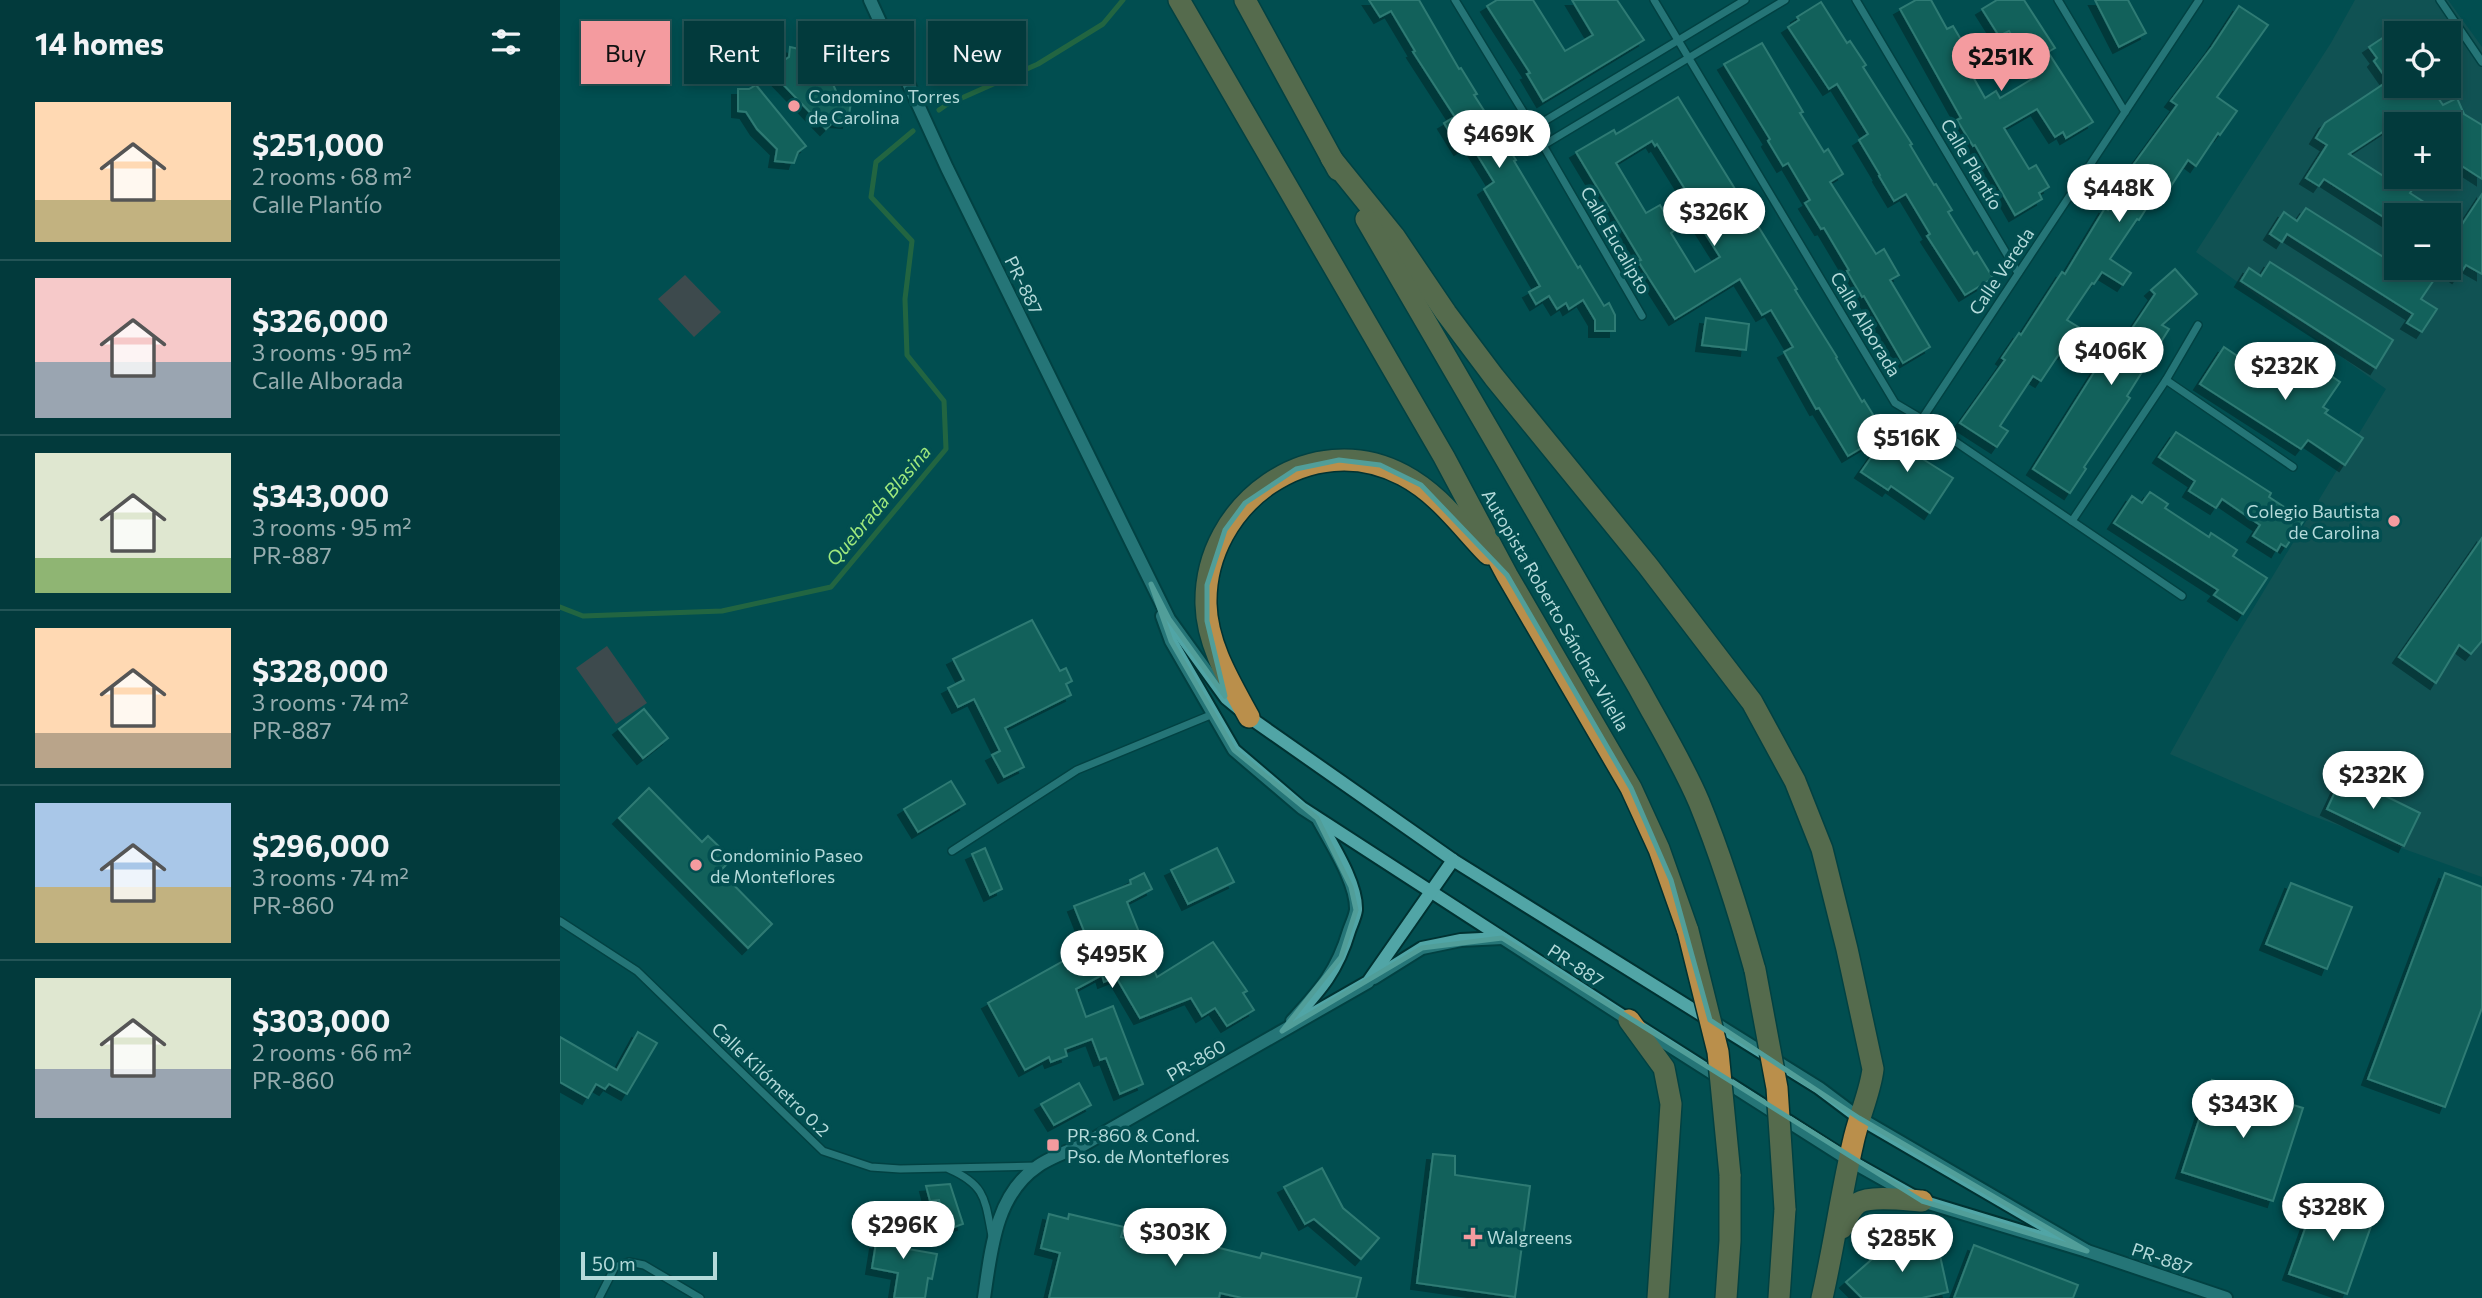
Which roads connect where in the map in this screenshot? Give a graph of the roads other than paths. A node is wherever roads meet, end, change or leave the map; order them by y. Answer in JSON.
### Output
{"nodes":[{"id":1,"x":870,"y":0,"type":"edge"},
{"id":2,"x":1179,"y":0,"type":"edge"},
{"id":3,"x":1245,"y":0,"type":"edge"},
{"id":4,"x":1455,"y":0,"type":"edge"},
{"id":5,"x":1654,"y":0,"type":"edge"},
{"id":6,"x":1745,"y":0,"type":"edge"},
{"id":7,"x":1785,"y":0,"type":"edge"},
{"id":8,"x":1856,"y":0,"type":"edge"},
{"id":9,"x":2058,"y":0,"type":"edge"},
{"id":10,"x":2199,"y":0,"type":"edge"},
{"id":11,"x":2440,"y":0,"type":"edge"},
{"id":12,"x":1678,"y":40,"type":"junction"},
{"id":13,"x":1689,"y":58,"type":"junction"},
{"id":14,"x":2482,"y":62,"type":"edge"},
{"id":15,"x":2125,"y":111,"type":"junction"},
{"id":16,"x":1533,"y":128,"type":"junction"},
{"id":17,"x":1542,"y":146,"type":"junction"},
{"id":18,"x":1331,"y":158,"type":"junction"},
{"id":19,"x":2018,"y":273,"type":"junction"},
{"id":20,"x":1642,"y":316,"type":"dead end"},
{"id":21,"x":2198,"y":325,"type":"dead end"},
{"id":22,"x":2166,"y":380,"type":"junction"},
{"id":23,"x":1922,"y":419,"type":"junction"},
{"id":24,"x":2293,"y":467,"type":"dead end"},
{"id":25,"x":2072,"y":521,"type":"junction"},
{"id":26,"x":1507,"y":575,"type":"junction"},
{"id":27,"x":1152,"y":584,"type":"junction"},
{"id":28,"x":2182,"y":596,"type":"dead end"},
{"id":29,"x":1213,"y":714,"type":"junction"},
{"id":30,"x":1249,"y":717,"type":"junction"},
{"id":31,"x":1317,"y":818,"type":"junction"},
{"id":32,"x":952,"y":851,"type":"dead end"},
{"id":33,"x":1453,"y":860,"type":"junction"},
{"id":34,"x":1431,"y":892,"type":"junction"},
{"id":35,"x":560,"y":921,"type":"edge"},
{"id":36,"x":1502,"y":937,"type":"junction"},
{"id":37,"x":1368,"y":982,"type":"junction"},
{"id":38,"x":1629,"y":1020,"type":"junction"},
{"id":39,"x":1282,"y":1031,"type":"junction"},
{"id":40,"x":1859,"y":1118,"type":"junction"},
{"id":41,"x":1849,"y":1160,"type":"junction"},
{"id":42,"x":1038,"y":1166,"type":"junction"},
{"id":43,"x":945,"y":1167,"type":"junction"},
{"id":44,"x":1922,"y":1201,"type":"junction"},
{"id":45,"x":1835,"y":1242,"type":"junction"},
{"id":46,"x":993,"y":1243,"type":"junction"},
{"id":47,"x":2087,"y":1251,"type":"junction"},
{"id":48,"x":599,"y":1298,"type":"edge"},
{"id":49,"x":700,"y":1298,"type":"edge"},
{"id":50,"x":984,"y":1298,"type":"edge"},
{"id":51,"x":1658,"y":1298,"type":"edge"},
{"id":52,"x":1726,"y":1298,"type":"edge"},
{"id":53,"x":1779,"y":1298,"type":"edge"},
{"id":54,"x":1822,"y":1298,"type":"edge"},
{"id":55,"x":2226,"y":1298,"type":"edge"}],
"edges":[{"from":1,"to":27,"type":"street","name":"PR-887"},
{"from":2,"to":26,"type":"highway","name":"Autopista Roberto Sánchez Vilella"},
{"from":3,"to":18,"type":"highway","name":"Autopista Roberto Sánchez Vilella"},
{"from":4,"to":16,"type":"street","name":"Calle Eucalipto"},
{"from":5,"to":12,"type":"street","name":"Calle Alborada"},
{"from":6,"to":12,"type":"street"},
{"from":7,"to":13,"type":"street"},
{"from":8,"to":19,"type":"street","name":"Calle Plantío"},
{"from":9,"to":15,"type":"street"},
{"from":10,"to":15,"type":"street","name":"Calle Vereda"},
{"from":11,"to":14,"type":"street"},
{"from":12,"to":13,"type":"street","name":"Calle Alborada"},
{"from":12,"to":16,"type":"street"},
{"from":13,"to":17,"type":"street"},
{"from":13,"to":23,"type":"street","name":"Calle Alborada"},
{"from":15,"to":19,"type":"street","name":"Calle Vereda"},
{"from":16,"to":17,"type":"street","name":"Calle Eucalipto"},
{"from":17,"to":20,"type":"street","name":"Calle Eucalipto"},
{"from":18,"to":40,"type":"highway"},
{"from":18,"to":53,"type":"highway","name":"Autopista Roberto Sánchez Vilella","bridge":true},
{"from":19,"to":23,"type":"street","name":"Calle Vereda"},
{"from":21,"to":22,"type":"street"},
{"from":22,"to":24,"type":"street"},
{"from":22,"to":25,"type":"street"},
{"from":23,"to":25,"type":"street","name":"Calle Alborada"},
{"from":25,"to":28,"type":"street","name":"Calle Alborada"},
{"from":26,"to":30,"type":"highway"},
{"from":26,"to":52,"type":"highway","name":"Autopista Roberto Sánchez Vilella","bridge":true},
{"from":27,"to":29,"type":"street","name":"PR-887"},
{"from":27,"to":30,"type":"street","name":"PR-887"},
{"from":29,"to":31,"type":"street","name":"PR-887"},
{"from":29,"to":32,"type":"street"},
{"from":30,"to":33,"type":"street","name":"PR-887"},
{"from":31,"to":34,"type":"street","name":"PR-887"},
{"from":31,"to":39,"type":"street"},
{"from":33,"to":34,"type":"street","name":"PR-860","number":"PR-860"},
{"from":33,"to":40,"type":"street","name":"PR-887"},
{"from":34,"to":36,"type":"street","name":"PR-887"},
{"from":34,"to":37,"type":"street","name":"PR-860","number":"PR-860"},
{"from":35,"to":43,"type":"street","name":"Calle Kilómetro 0.2"},
{"from":36,"to":37,"type":"street"},
{"from":36,"to":38,"type":"street","name":"PR-887"},
{"from":37,"to":39,"type":"street","name":"PR-860","number":"PR-860"},
{"from":38,"to":41,"type":"street","name":"PR-887"},
{"from":38,"to":51,"type":"highway"},
{"from":39,"to":42,"type":"street","name":"PR-860","number":"PR-860"},
{"from":40,"to":41,"type":"highway"},
{"from":40,"to":47,"type":"street","name":"PR-887"},
{"from":41,"to":44,"type":"street","name":"PR-887"},
{"from":41,"to":45,"type":"highway"},
{"from":42,"to":43,"type":"street","name":"Calle Kilómetro 0.2"},
{"from":42,"to":46,"type":"street","name":"PR-860","number":"PR-860"},
{"from":43,"to":46,"type":"street"},
{"from":44,"to":45,"type":"highway"},
{"from":44,"to":47,"type":"street","name":"PR-887"},
{"from":45,"to":54,"type":"highway"},
{"from":46,"to":50,"type":"street","name":"PR-860","number":"PR-860"},
{"from":47,"to":55,"type":"street","name":"PR-887"},
{"from":48,"to":49,"type":"street"}]}
